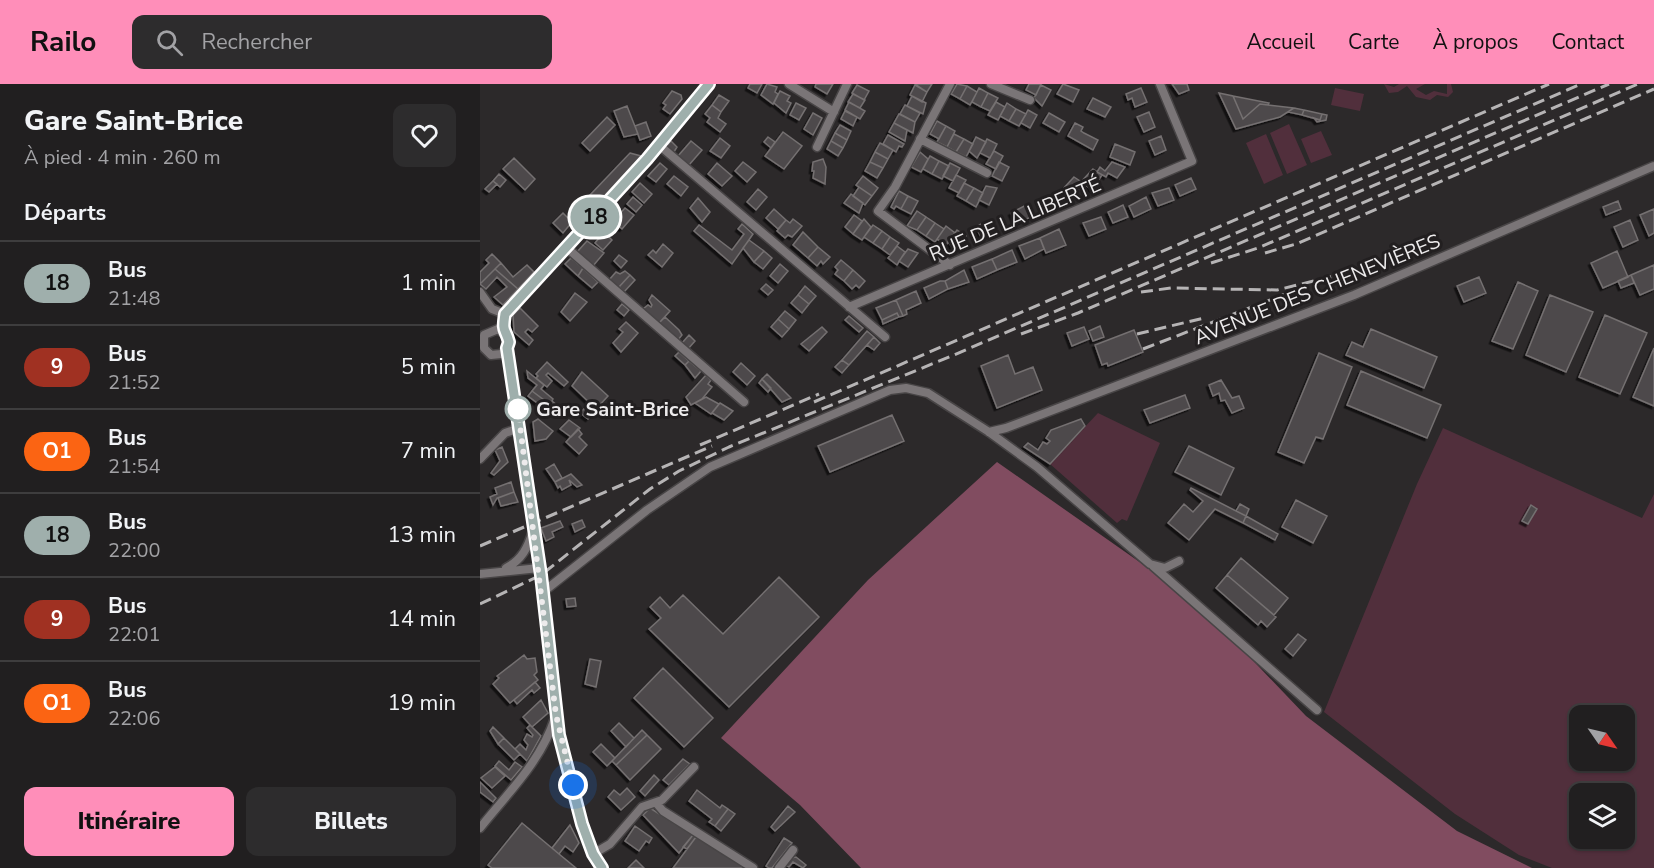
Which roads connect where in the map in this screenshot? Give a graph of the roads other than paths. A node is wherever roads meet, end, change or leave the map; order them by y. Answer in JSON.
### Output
{"nodes":[{"id":1,"x":709,"y":84,"type":"edge"},
{"id":2,"x":789,"y":84,"type":"edge"},
{"id":3,"x":848,"y":84,"type":"edge"},
{"id":4,"x":950,"y":84,"type":"edge"},
{"id":5,"x":992,"y":84,"type":"edge"},
{"id":6,"x":1160,"y":84,"type":"edge"},
{"id":7,"x":1030,"y":100,"type":"dead end"},
{"id":8,"x":834,"y":112,"type":"junction"},
{"id":9,"x":921,"y":139,"type":"junction"},
{"id":10,"x":659,"y":145,"type":"junction"},
{"id":11,"x":818,"y":147,"type":"dead end"},
{"id":12,"x":1654,"y":166,"type":"edge"},
{"id":13,"x":987,"y":173,"type":"dead end"},
{"id":14,"x":567,"y":249,"type":"junction"},
{"id":15,"x":950,"y":265,"type":"junction"},
{"id":16,"x":480,"y":292,"type":"edge"},
{"id":17,"x":849,"y":307,"type":"junction"},
{"id":18,"x":505,"y":314,"type":"junction"},
{"id":19,"x":503,"y":331,"type":"junction"},
{"id":20,"x":482,"y":333,"type":"edge"},
{"id":21,"x":885,"y":337,"type":"dead end"},
{"id":22,"x":482,"y":348,"type":"edge"},
{"id":23,"x":507,"y":348,"type":"junction"},
{"id":24,"x":497,"y":356,"type":"junction"},
{"id":25,"x":510,"y":367,"type":"junction"},
{"id":26,"x":744,"y":402,"type":"dead end"},
{"id":27,"x":520,"y":429,"type":"junction"},
{"id":28,"x":989,"y":432,"type":"junction"},
{"id":29,"x":480,"y":459,"type":"edge"},
{"id":30,"x":534,"y":528,"type":"junction"},
{"id":31,"x":1179,"y":561,"type":"dead end"},
{"id":32,"x":1150,"y":564,"type":"junction"},
{"id":33,"x":540,"y":568,"type":"junction"},
{"id":34,"x":499,"y":571,"type":"junction"},
{"id":35,"x":480,"y":574,"type":"edge"},
{"id":36,"x":543,"y":592,"type":"junction"},
{"id":37,"x":1317,"y":710,"type":"dead end"},
{"id":38,"x":556,"y":715,"type":"junction"},
{"id":39,"x":694,"y":767,"type":"dead end"},
{"id":40,"x":657,"y":804,"type":"junction"},
{"id":41,"x":480,"y":828,"type":"edge"},
{"id":42,"x":793,"y":850,"type":"dead end"},
{"id":43,"x":593,"y":854,"type":"junction"},
{"id":44,"x":602,"y":868,"type":"edge"},
{"id":45,"x":753,"y":868,"type":"edge"},
{"id":46,"x":779,"y":868,"type":"edge"}],
"edges":[{"from":1,"to":10,"type":"street"},
{"from":2,"to":8,"type":"street"},
{"from":3,"to":8,"type":"street"},
{"from":4,"to":9,"type":"street"},
{"from":5,"to":7,"type":"street"},
{"from":6,"to":15,"type":"street","name":"RUE DE LA LIBERTÉ"},
{"from":8,"to":11,"type":"street"},
{"from":9,"to":13,"type":"street"},
{"from":9,"to":15,"type":"street"},
{"from":10,"to":14,"type":"street"},
{"from":10,"to":17,"type":"street"},
{"from":12,"to":28,"type":"street","name":"AVENUE DES CHENEVIÈRES"},
{"from":14,"to":18,"type":"street"},
{"from":14,"to":26,"type":"street"},
{"from":15,"to":17,"type":"street","name":"RUE DE LA LIBERTÉ"},
{"from":16,"to":18,"type":"street"},
{"from":17,"to":21,"type":"street"},
{"from":18,"to":19,"type":"street"},
{"from":19,"to":20,"type":"street"},
{"from":19,"to":23,"type":"street"},
{"from":20,"to":22,"type":"street"},
{"from":22,"to":24,"type":"street"},
{"from":23,"to":24,"type":"street"},
{"from":23,"to":25,"type":"street"},
{"from":24,"to":25,"type":"street"},
{"from":25,"to":27,"type":"street"},
{"from":27,"to":29,"type":"street"},
{"from":27,"to":30,"type":"street"},
{"from":28,"to":32,"type":"street"},
{"from":28,"to":36,"type":"street"},
{"from":30,"to":33,"type":"street"},
{"from":30,"to":34,"type":"street"},
{"from":31,"to":32,"type":"street"},
{"from":32,"to":37,"type":"street"},
{"from":33,"to":34,"type":"street"},
{"from":33,"to":36,"type":"street"},
{"from":34,"to":35,"type":"street"},
{"from":36,"to":38,"type":"street"},
{"from":38,"to":41,"type":"street"},
{"from":38,"to":43,"type":"street"},
{"from":39,"to":40,"type":"street"},
{"from":40,"to":43,"type":"street"},
{"from":40,"to":45,"type":"street"},
{"from":42,"to":46,"type":"street"},
{"from":43,"to":44,"type":"street"}]}
